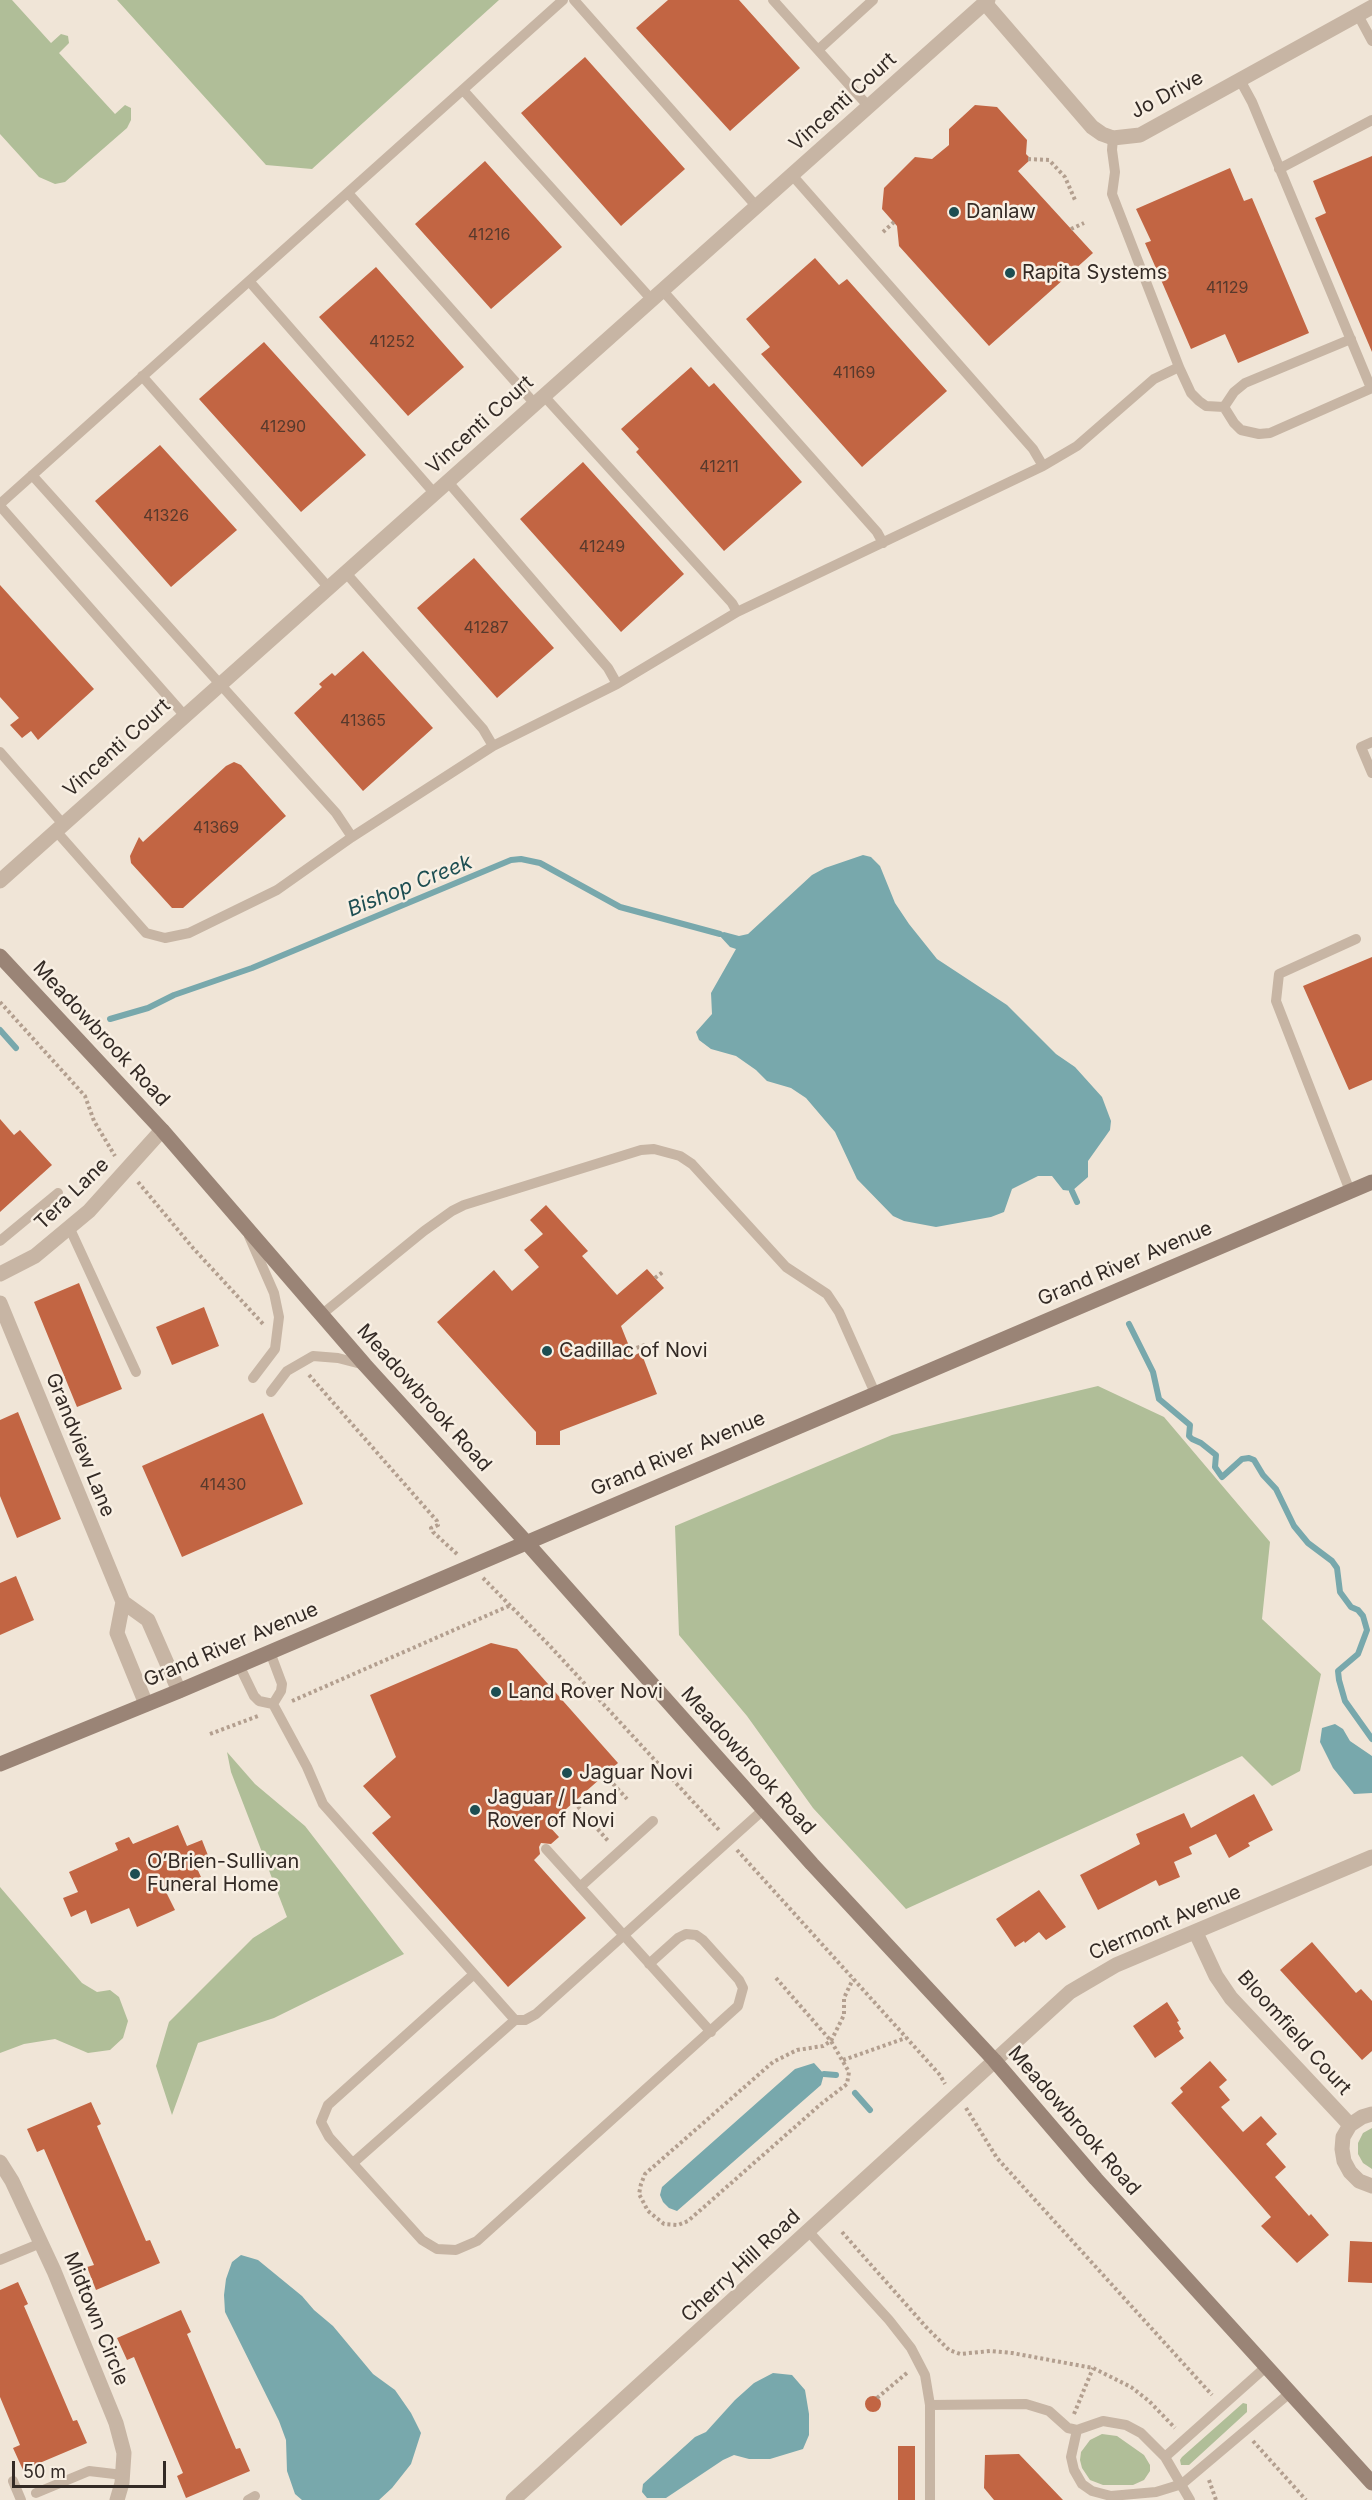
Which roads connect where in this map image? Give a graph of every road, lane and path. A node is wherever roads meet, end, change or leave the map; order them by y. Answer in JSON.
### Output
{"nodes":[{"id":1,"x":563,"y":0,"type":"edge"},
{"id":2,"x":574,"y":0,"type":"edge"},
{"id":3,"x":773,"y":0,"type":"edge"},
{"id":4,"x":873,"y":0,"type":"edge"},
{"id":5,"x":987,"y":2,"type":"edge"},
{"id":6,"x":1365,"y":11,"type":"edge"},
{"id":7,"x":1372,"y":41,"type":"edge"},
{"id":8,"x":818,"y":50,"type":"junction"},
{"id":9,"x":1240,"y":80,"type":"junction"},
{"id":10,"x":462,"y":90,"type":"junction"},
{"id":11,"x":869,"y":107,"type":"junction"},
{"id":12,"x":1372,"y":120,"type":"edge"},
{"id":13,"x":1113,"y":138,"type":"junction"},
{"id":14,"x":1028,"y":159,"type":"dead end"},
{"id":15,"x":1280,"y":169,"type":"junction"},
{"id":16,"x":792,"y":175,"type":"junction"},
{"id":17,"x":348,"y":193,"type":"junction"},
{"id":18,"x":1075,"y":200,"type":"dead end"},
{"id":19,"x":756,"y":207,"type":"junction"},
{"id":20,"x":894,"y":222,"type":"dead end"},
{"id":21,"x":1084,"y":223,"type":"dead end"},
{"id":22,"x":1071,"y":230,"type":"dead end"},
{"id":23,"x":883,"y":232,"type":"dead end"},
{"id":24,"x":249,"y":281,"type":"junction"},
{"id":25,"x":657,"y":295,"type":"junction"},
{"id":26,"x":1351,"y":339,"type":"junction"},
{"id":27,"x":1179,"y":367,"type":"junction"},
{"id":28,"x":142,"y":376,"type":"junction"},
{"id":29,"x":1372,"y":388,"type":"edge"},
{"id":30,"x":540,"y":400,"type":"junction"},
{"id":31,"x":1224,"y":407,"type":"junction"},
{"id":32,"x":1043,"y":466,"type":"junction"},
{"id":33,"x":32,"y":475,"type":"junction"},
{"id":34,"x":448,"y":482,"type":"junction"},
{"id":35,"x":435,"y":494,"type":"junction"},
{"id":36,"x":0,"y":505,"type":"edge"},
{"id":37,"x":883,"y":543,"type":"junction"},
{"id":38,"x":346,"y":573,"type":"junction"},
{"id":39,"x":328,"y":588,"type":"junction"},
{"id":40,"x":737,"y":612,"type":"junction"},
{"id":41,"x":617,"y":684,"type":"junction"},
{"id":42,"x":220,"y":685,"type":"junction"},
{"id":43,"x":185,"y":716,"type":"junction"},
{"id":44,"x":1372,"y":742,"type":"edge"},
{"id":45,"x":493,"y":746,"type":"junction"},
{"id":46,"x":0,"y":752,"type":"edge"},
{"id":47,"x":1372,"y":773,"type":"edge"},
{"id":48,"x":60,"y":828,"type":"junction"},
{"id":49,"x":352,"y":837,"type":"junction"},
{"id":50,"x":0,"y":881,"type":"edge"},
{"id":51,"x":1356,"y":939,"type":"dead end"},
{"id":52,"x":0,"y":956,"type":"edge"},
{"id":53,"x":0,"y":1002,"type":"edge"},
{"id":54,"x":162,"y":1130,"type":"junction"},
{"id":55,"x":127,"y":1169,"type":"junction"},
{"id":56,"x":1372,"y":1182,"type":"edge"},
{"id":57,"x":1350,"y":1191,"type":"junction"},
{"id":58,"x":58,"y":1193,"type":"dead end"},
{"id":59,"x":70,"y":1228,"type":"junction"},
{"id":60,"x":245,"y":1228,"type":"junction"},
{"id":61,"x":0,"y":1241,"type":"edge"},
{"id":62,"x":664,"y":1270,"type":"dead end"},
{"id":63,"x":0,"y":1274,"type":"edge"},
{"id":64,"x":656,"y":1278,"type":"dead end"},
{"id":65,"x":0,"y":1303,"type":"edge"},
{"id":66,"x":321,"y":1315,"type":"junction"},
{"id":67,"x":277,"y":1339,"type":"junction"},
{"id":68,"x":645,"y":1345,"type":"dead end"},
{"id":69,"x":631,"y":1350,"type":"dead end"},
{"id":70,"x":298,"y":1363,"type":"junction"},
{"id":71,"x":365,"y":1365,"type":"junction"},
{"id":72,"x":136,"y":1372,"type":"dead end"},
{"id":73,"x":253,"y":1378,"type":"dead end"},
{"id":74,"x":271,"y":1392,"type":"dead end"},
{"id":75,"x":875,"y":1393,"type":"junction"},
{"id":76,"x":440,"y":1539,"type":"dead end"},
{"id":77,"x":526,"y":1542,"type":"junction"},
{"id":78,"x":495,"y":1589,"type":"dead end"},
{"id":79,"x":123,"y":1602,"type":"junction"},
{"id":80,"x":511,"y":1605,"type":"junction"},
{"id":81,"x":270,"y":1652,"type":"junction"},
{"id":82,"x":239,"y":1665,"type":"junction"},
{"id":83,"x":179,"y":1690,"type":"junction"},
{"id":84,"x":291,"y":1702,"type":"dead end"},
{"id":85,"x":146,"y":1704,"type":"junction"},
{"id":86,"x":273,"y":1704,"type":"junction"},
{"id":87,"x":259,"y":1715,"type":"dead end"},
{"id":88,"x":210,"y":1734,"type":"dead end"},
{"id":89,"x":0,"y":1764,"type":"edge"},
{"id":90,"x":605,"y":1775,"type":"dead end"},
{"id":91,"x":627,"y":1799,"type":"dead end"},
{"id":92,"x":574,"y":1802,"type":"dead end"},
{"id":93,"x":763,"y":1810,"type":"junction"},
{"id":94,"x":653,"y":1821,"type":"dead end"},
{"id":95,"x":717,"y":1828,"type":"dead end"},
{"id":96,"x":610,"y":1843,"type":"dead end"},
{"id":97,"x":546,"y":1848,"type":"dead end"},
{"id":98,"x":739,"y":1852,"type":"dead end"},
{"id":99,"x":1372,"y":1857,"type":"edge"},
{"id":100,"x":580,"y":1887,"type":"junction"},
{"id":101,"x":1196,"y":1933,"type":"junction"},
{"id":102,"x":624,"y":1935,"type":"junction"},
{"id":103,"x":649,"y":1964,"type":"junction"},
{"id":104,"x":474,"y":1974,"type":"junction"},
{"id":105,"x":776,"y":1978,"type":"dead end"},
{"id":106,"x":853,"y":1978,"type":"junction"},
{"id":107,"x":515,"y":2020,"type":"junction"},
{"id":108,"x":711,"y":2032,"type":"junction"},
{"id":109,"x":906,"y":2038,"type":"junction"},
{"id":110,"x":831,"y":2041,"type":"junction"},
{"id":111,"x":843,"y":2060,"type":"junction"},
{"id":112,"x":994,"y":2060,"type":"junction"},
{"id":113,"x":941,"y":2080,"type":"dead end"},
{"id":114,"x":968,"y":2110,"type":"dead end"},
{"id":115,"x":1372,"y":2114,"type":"edge"},
{"id":116,"x":1350,"y":2125,"type":"junction"},
{"id":117,"x":0,"y":2162,"type":"edge"},
{"id":118,"x":353,"y":2163,"type":"junction"},
{"id":119,"x":1372,"y":2186,"type":"edge"},
{"id":120,"x":809,"y":2232,"type":"junction"},
{"id":121,"x":842,"y":2232,"type":"dead end"},
{"id":122,"x":41,"y":2243,"type":"junction"},
{"id":123,"x":0,"y":2260,"type":"edge"},
{"id":124,"x":1267,"y":2366,"type":"junction"},
{"id":125,"x":1093,"y":2368,"type":"junction"},
{"id":126,"x":908,"y":2372,"type":"dead end"},
{"id":127,"x":1291,"y":2392,"type":"junction"},
{"id":128,"x":1214,"y":2397,"type":"dead end"},
{"id":129,"x":877,"y":2398,"type":"dead end"},
{"id":130,"x":930,"y":2405,"type":"junction"},
{"id":131,"x":1073,"y":2414,"type":"dead end"},
{"id":132,"x":1176,"y":2429,"type":"dead end"},
{"id":133,"x":1077,"y":2430,"type":"junction"},
{"id":134,"x":1251,"y":2439,"type":"dead end"},
{"id":135,"x":1165,"y":2457,"type":"junction"},
{"id":136,"x":123,"y":2475,"type":"junction"},
{"id":137,"x":1208,"y":2479,"type":"dead end"},
{"id":138,"x":13,"y":2481,"type":"dead end"},
{"id":139,"x":1372,"y":2483,"type":"edge"},
{"id":140,"x":1182,"y":2484,"type":"junction"},
{"id":141,"x":36,"y":2493,"type":"dead end"},
{"id":142,"x":121,"y":2499,"type":"edge"},
{"id":143,"x":21,"y":2500,"type":"edge"},
{"id":144,"x":513,"y":2500,"type":"edge"},
{"id":145,"x":930,"y":2500,"type":"edge"},
{"id":146,"x":1190,"y":2500,"type":"edge"},
{"id":147,"x":1216,"y":2500,"type":"edge"},
{"id":148,"x":1306,"y":2500,"type":"edge"}],
"edges":[{"from":1,"to":10,"type":"lane"},
{"from":2,"to":19,"type":"lane"},
{"from":3,"to":8,"type":"lane"},
{"from":4,"to":8,"type":"lane"},
{"from":5,"to":11,"type":"street","name":"Vincenti Court"},
{"from":5,"to":13,"type":"street","name":"Jo Drive"},
{"from":6,"to":7,"type":"lane"},
{"from":6,"to":9,"type":"street","name":"Jo Drive"},
{"from":8,"to":11,"type":"lane"},
{"from":9,"to":13,"type":"street","name":"Jo Drive"},
{"from":9,"to":15,"type":"lane"},
{"from":10,"to":17,"type":"lane"},
{"from":10,"to":25,"type":"lane"},
{"from":11,"to":16,"type":"street","name":"Vincenti Court"},
{"from":12,"to":15,"type":"lane"},
{"from":13,"to":27,"type":"lane"},
{"from":14,"to":18,"type":"path"},
{"from":15,"to":26,"type":"lane"},
{"from":16,"to":19,"type":"street","name":"Vincenti Court"},
{"from":16,"to":32,"type":"lane"},
{"from":17,"to":24,"type":"lane"},
{"from":17,"to":30,"type":"lane"},
{"from":19,"to":25,"type":"street","name":"Vincenti Court"},
{"from":20,"to":23,"type":"path"},
{"from":21,"to":22,"type":"path"},
{"from":24,"to":28,"type":"lane"},
{"from":24,"to":35,"type":"lane"},
{"from":25,"to":30,"type":"street","name":"Vincenti Court"},
{"from":25,"to":37,"type":"lane"},
{"from":26,"to":29,"type":"lane"},
{"from":26,"to":31,"type":"lane"},
{"from":27,"to":31,"type":"lane"},
{"from":27,"to":32,"type":"lane"},
{"from":28,"to":33,"type":"lane"},
{"from":28,"to":39,"type":"lane"},
{"from":29,"to":31,"type":"lane"},
{"from":30,"to":34,"type":"street","name":"Vincenti Court"},
{"from":30,"to":40,"type":"lane"},
{"from":32,"to":37,"type":"lane"},
{"from":33,"to":36,"type":"lane"},
{"from":33,"to":42,"type":"lane"},
{"from":34,"to":35,"type":"street","name":"Vincenti Court"},
{"from":34,"to":41,"type":"lane"},
{"from":35,"to":38,"type":"street","name":"Vincenti Court"},
{"from":36,"to":43,"type":"lane"},
{"from":37,"to":40,"type":"lane"},
{"from":38,"to":39,"type":"street","name":"Vincenti Court"},
{"from":38,"to":45,"type":"lane"},
{"from":39,"to":42,"type":"street","name":"Vincenti Court"},
{"from":40,"to":41,"type":"lane"},
{"from":41,"to":45,"type":"lane"},
{"from":42,"to":43,"type":"street","name":"Vincenti Court"},
{"from":42,"to":49,"type":"lane"},
{"from":43,"to":48,"type":"street","name":"Vincenti Court"},
{"from":44,"to":47,"type":"lane"},
{"from":45,"to":49,"type":"lane"},
{"from":46,"to":48,"type":"lane"},
{"from":48,"to":49,"type":"lane"},
{"from":48,"to":50,"type":"street","name":"Vincenti Court"},
{"from":51,"to":57,"type":"lane"},
{"from":52,"to":54,"type":"street","name":"Meadowbrook Road"},
{"from":53,"to":55,"type":"path"},
{"from":54,"to":55,"type":"street","name":"Tera Lane"},
{"from":54,"to":60,"type":"street","name":"Meadowbrook Road"},
{"from":55,"to":59,"type":"street","name":"Tera Lane"},
{"from":55,"to":67,"type":"path"},
{"from":56,"to":57,"type":"street","name":"Grand River Avenue"},
{"from":57,"to":75,"type":"street","name":"Grand River Avenue"},
{"from":58,"to":61,"type":"lane"},
{"from":59,"to":63,"type":"street","name":"Tera Lane"},
{"from":59,"to":72,"type":"lane"},
{"from":60,"to":66,"type":"street","name":"Meadowbrook Road"},
{"from":60,"to":67,"type":"lane"},
{"from":62,"to":64,"type":"path"},
{"from":65,"to":79,"type":"street","name":"Grandview Lane"},
{"from":66,"to":71,"type":"street","name":"Meadowbrook Road"},
{"from":66,"to":75,"type":"lane"},
{"from":67,"to":73,"type":"lane"},
{"from":68,"to":69,"type":"path"},
{"from":70,"to":71,"type":"lane"},
{"from":70,"to":74,"type":"lane"},
{"from":70,"to":76,"type":"path"},
{"from":71,"to":77,"type":"street","name":"Meadowbrook Road"},
{"from":75,"to":77,"type":"street","name":"Grand River Avenue"},
{"from":77,"to":81,"type":"street","name":"Grand River Avenue"},
{"from":77,"to":93,"type":"street","name":"Meadowbrook Road"},
{"from":78,"to":80,"type":"path"},
{"from":79,"to":83,"type":"street"},
{"from":79,"to":85,"type":"street"},
{"from":80,"to":84,"type":"path"},
{"from":80,"to":95,"type":"path"},
{"from":81,"to":82,"type":"street","name":"Grand River Avenue"},
{"from":81,"to":86,"type":"lane"},
{"from":82,"to":83,"type":"street","name":"Grand River Avenue"},
{"from":82,"to":86,"type":"lane"},
{"from":83,"to":85,"type":"street","name":"Grand River Avenue"},
{"from":85,"to":89,"type":"street","name":"Grand River Avenue"},
{"from":86,"to":104,"type":"lane"},
{"from":87,"to":88,"type":"path"},
{"from":90,"to":91,"type":"path"},
{"from":92,"to":96,"type":"path"},
{"from":93,"to":102,"type":"lane"},
{"from":93,"to":112,"type":"street","name":"Meadowbrook Road"},
{"from":94,"to":100,"type":"lane"},
{"from":97,"to":100,"type":"lane"},
{"from":98,"to":106,"type":"path"},
{"from":99,"to":101,"type":"street","name":"Clermont Avenue"},
{"from":100,"to":102,"type":"lane"},
{"from":101,"to":112,"type":"street","name":"Clermont Avenue"},
{"from":101,"to":116,"type":"street","name":"Bloomfield Court"},
{"from":102,"to":103,"type":"lane"},
{"from":102,"to":107,"type":"lane"},
{"from":103,"to":108,"type":"lane"},
{"from":103,"to":108,"type":"lane"},
{"from":104,"to":107,"type":"lane"},
{"from":104,"to":118,"type":"lane"},
{"from":105,"to":110,"type":"path"},
{"from":106,"to":109,"type":"path"},
{"from":106,"to":110,"type":"path"},
{"from":107,"to":118,"type":"lane"},
{"from":108,"to":118,"type":"lane"},
{"from":109,"to":111,"type":"path"},
{"from":109,"to":113,"type":"path"},
{"from":110,"to":111,"type":"path"},
{"from":110,"to":111,"type":"path"},
{"from":112,"to":120,"type":"street","name":"Cherry Hill Road"},
{"from":112,"to":124,"type":"street","name":"Meadowbrook Road"},
{"from":114,"to":128,"type":"path"},
{"from":115,"to":116,"type":"street","name":"Bloomfield Court"},
{"from":116,"to":119,"type":"street","name":"Bloomfield Court"},
{"from":117,"to":122,"type":"street","name":"Midtown Circle"},
{"from":120,"to":130,"type":"lane"},
{"from":120,"to":144,"type":"street","name":"Cherry Hill Road"},
{"from":121,"to":125,"type":"path"},
{"from":122,"to":123,"type":"lane"},
{"from":122,"to":136,"type":"street","name":"Midtown Circle"},
{"from":124,"to":127,"type":"street","name":"Meadowbrook Road"},
{"from":124,"to":135,"type":"lane"},
{"from":125,"to":131,"type":"path"},
{"from":125,"to":132,"type":"path"},
{"from":126,"to":129,"type":"path"},
{"from":127,"to":139,"type":"street","name":"Meadowbrook Road"},
{"from":127,"to":140,"type":"lane"},
{"from":130,"to":133,"type":"lane"},
{"from":130,"to":145,"type":"lane"},
{"from":133,"to":135,"type":"lane"},
{"from":133,"to":140,"type":"lane"},
{"from":134,"to":148,"type":"path"},
{"from":135,"to":140,"type":"lane"},
{"from":136,"to":141,"type":"lane"},
{"from":136,"to":142,"type":"street","name":"Midtown Circle"},
{"from":137,"to":147,"type":"path"},
{"from":138,"to":143,"type":"lane"},
{"from":140,"to":146,"type":"lane"}]}
